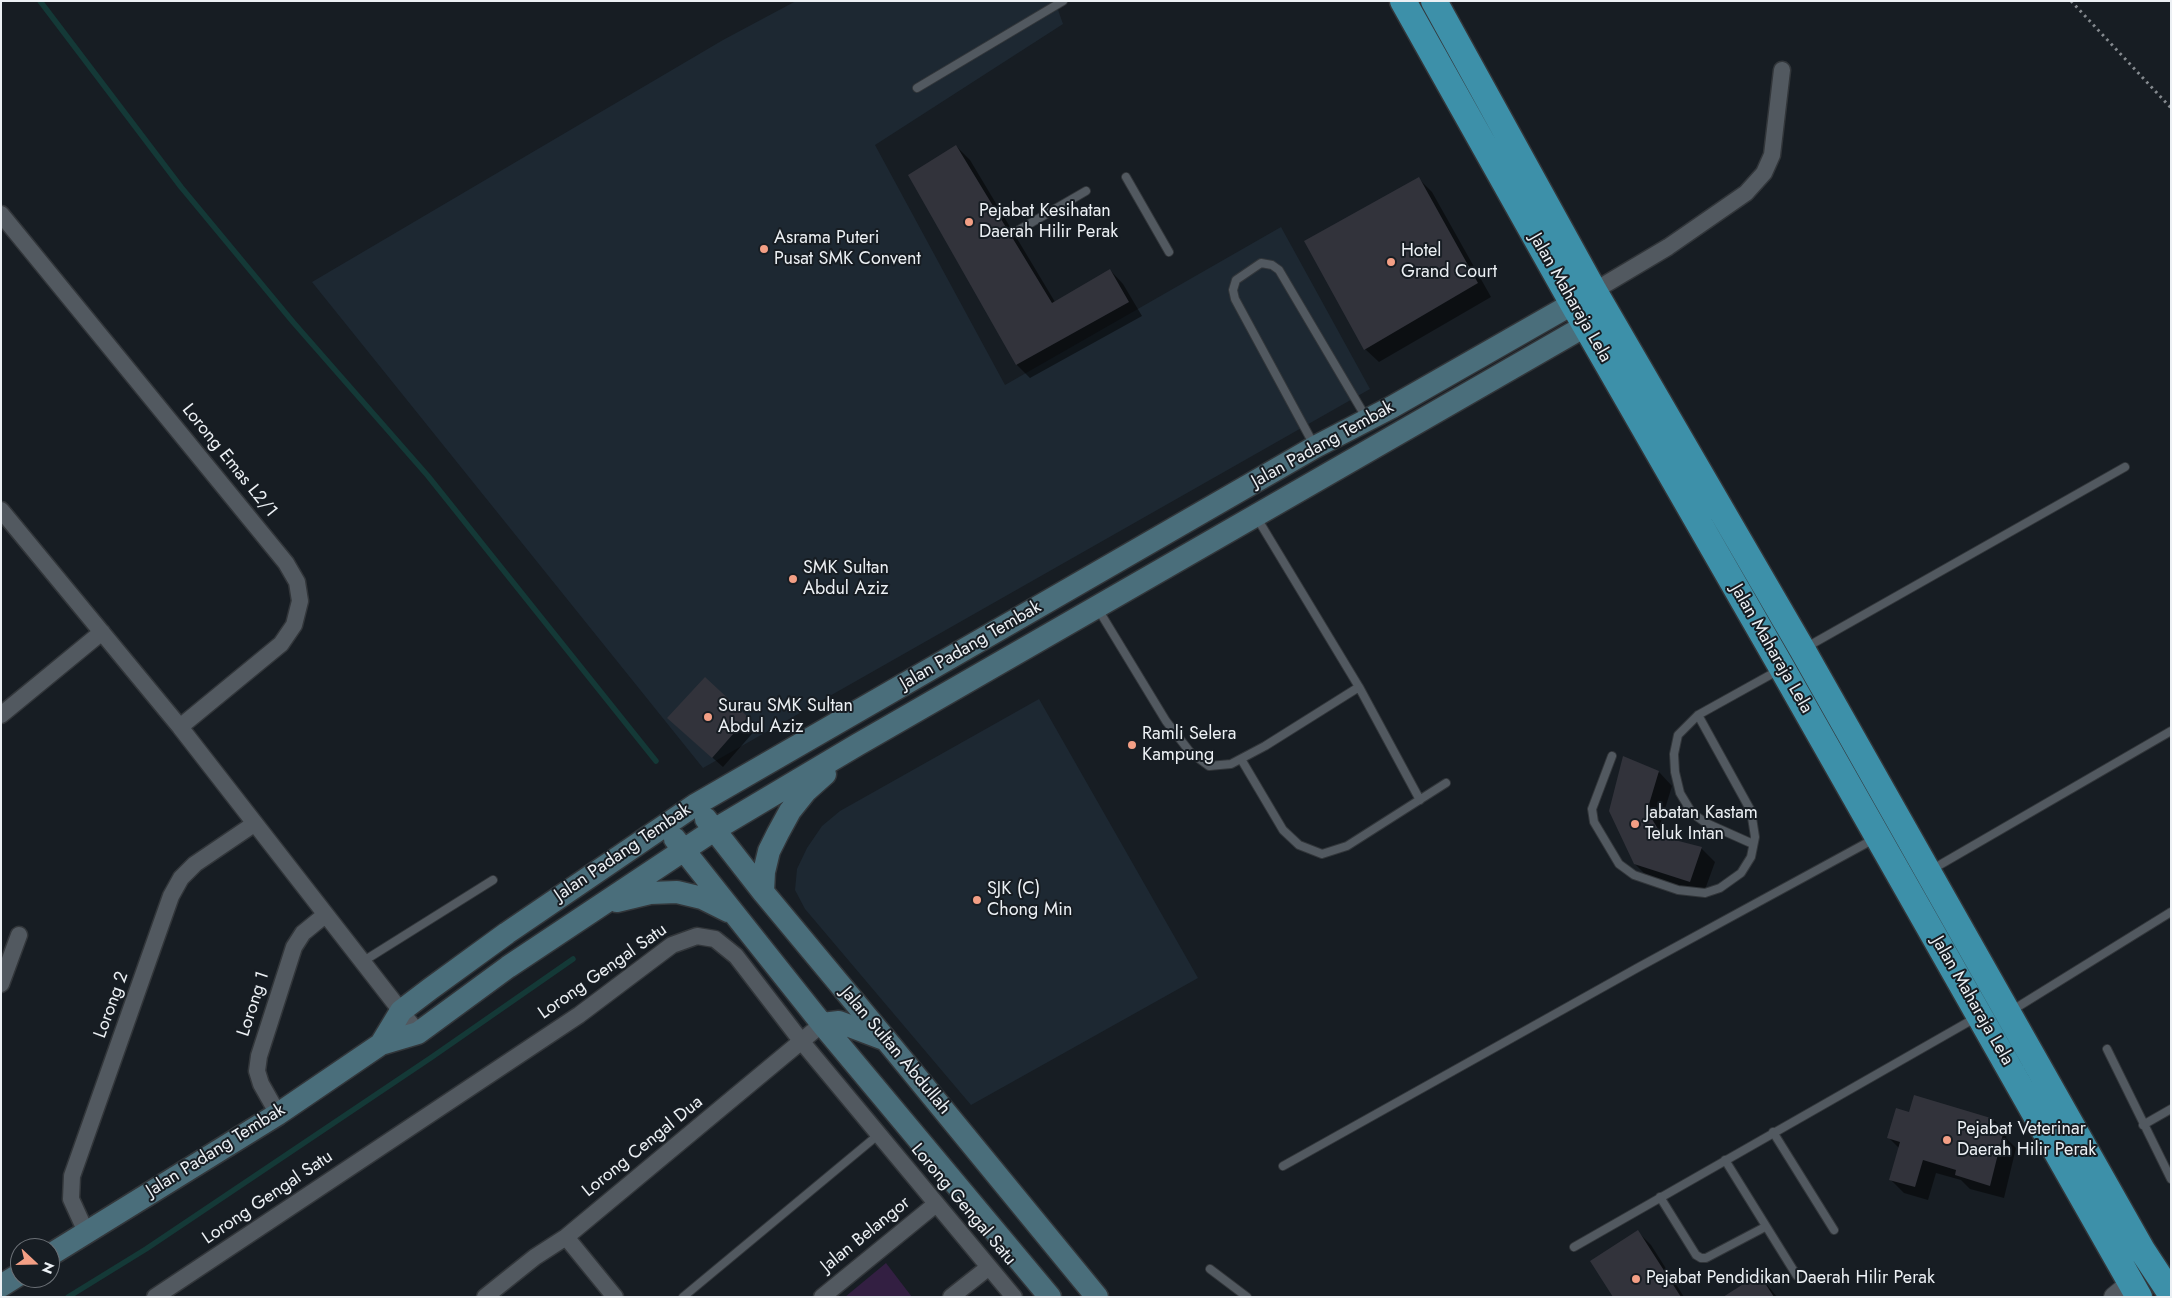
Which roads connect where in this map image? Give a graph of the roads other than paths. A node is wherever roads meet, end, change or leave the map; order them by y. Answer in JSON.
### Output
{"nodes":[{"id":1,"x":1063,"y":1,"type":"edge"},
{"id":2,"x":1403,"y":1,"type":"edge"},
{"id":3,"x":1434,"y":1,"type":"edge"},
{"id":4,"x":1782,"y":70,"type":"dead end"},
{"id":5,"x":917,"y":88,"type":"dead end"},
{"id":6,"x":1126,"y":177,"type":"dead end"},
{"id":7,"x":1086,"y":191,"type":"dead end"},
{"id":8,"x":1,"y":214,"type":"edge"},
{"id":9,"x":1017,"y":231,"type":"dead end"},
{"id":10,"x":1169,"y":252,"type":"dead end"},
{"id":11,"x":1583,"y":297,"type":"junction"},
{"id":12,"x":1597,"y":320,"type":"junction"},
{"id":13,"x":1367,"y":420,"type":"junction"},
{"id":14,"x":1315,"y":447,"type":"junction"},
{"id":15,"x":2125,"y":467,"type":"dead end"},
{"id":16,"x":1,"y":510,"type":"edge"},
{"id":17,"x":1256,"y":516,"type":"junction"},
{"id":18,"x":1096,"y":607,"type":"junction"},
{"id":19,"x":102,"y":632,"type":"junction"},
{"id":20,"x":1802,"y":650,"type":"junction"},
{"id":21,"x":1782,"y":668,"type":"junction"},
{"id":22,"x":1358,"y":687,"type":"junction"},
{"id":23,"x":1,"y":715,"type":"edge"},
{"id":24,"x":1698,"y":715,"type":"junction"},
{"id":25,"x":180,"y":727,"type":"junction"},
{"id":26,"x":2171,"y":730,"type":"edge"},
{"id":27,"x":857,"y":745,"type":"junction"},
{"id":28,"x":1612,"y":756,"type":"dead end"},
{"id":29,"x":1241,"y":759,"type":"junction"},
{"id":30,"x":1446,"y":783,"type":"dead end"},
{"id":31,"x":1420,"y":800,"type":"junction"},
{"id":32,"x":695,"y":804,"type":"junction"},
{"id":33,"x":254,"y":824,"type":"junction"},
{"id":34,"x":664,"y":825,"type":"junction"},
{"id":35,"x":714,"y":830,"type":"junction"},
{"id":36,"x":1878,"y":837,"type":"junction"},
{"id":37,"x":1753,"y":844,"type":"junction"},
{"id":38,"x":684,"y":850,"type":"junction"},
{"id":39,"x":1927,"y":872,"type":"junction"},
{"id":40,"x":493,"y":880,"type":"dead end"},
{"id":41,"x":763,"y":892,"type":"junction"},
{"id":42,"x":602,"y":905,"type":"junction"},
{"id":43,"x":2171,"y":912,"type":"edge"},
{"id":44,"x":732,"y":913,"type":"junction"},
{"id":45,"x":325,"y":915,"type":"junction"},
{"id":46,"x":19,"y":935,"type":"dead end"},
{"id":47,"x":362,"y":962,"type":"junction"},
{"id":48,"x":1,"y":984,"type":"edge"},
{"id":49,"x":401,"y":1011,"type":"junction"},
{"id":50,"x":2008,"y":1013,"type":"junction"},
{"id":51,"x":1980,"y":1015,"type":"junction"},
{"id":52,"x":822,"y":1024,"type":"junction"},
{"id":53,"x":418,"y":1033,"type":"junction"},
{"id":54,"x":887,"y":1040,"type":"junction"},
{"id":55,"x":802,"y":1042,"type":"junction"},
{"id":56,"x":381,"y":1044,"type":"junction"},
{"id":57,"x":2107,"y":1049,"type":"dead end"},
{"id":58,"x":2171,"y":1108,"type":"edge"},
{"id":59,"x":278,"y":1114,"type":"junction"},
{"id":60,"x":2143,"y":1125,"type":"junction"},
{"id":61,"x":1773,"y":1132,"type":"junction"},
{"id":62,"x":878,"y":1135,"type":"junction"},
{"id":63,"x":1725,"y":1160,"type":"junction"},
{"id":64,"x":1283,"y":1166,"type":"dead end"},
{"id":65,"x":2171,"y":1180,"type":"edge"},
{"id":66,"x":1660,"y":1197,"type":"junction"},
{"id":67,"x":936,"y":1204,"type":"junction"},
{"id":68,"x":1765,"y":1226,"type":"junction"},
{"id":69,"x":1834,"y":1230,"type":"dead end"},
{"id":70,"x":86,"y":1232,"type":"junction"},
{"id":71,"x":566,"y":1237,"type":"junction"},
{"id":72,"x":1574,"y":1247,"type":"dead end"},
{"id":73,"x":60,"y":1249,"type":"edge"},
{"id":74,"x":989,"y":1267,"type":"junction"},
{"id":75,"x":1210,"y":1269,"type":"dead end"},
{"id":76,"x":1797,"y":1276,"type":"dead end"},
{"id":77,"x":2128,"y":1292,"type":"edge"},
{"id":78,"x":2171,"y":1294,"type":"edge"},
{"id":79,"x":156,"y":1297,"type":"edge"},
{"id":80,"x":485,"y":1297,"type":"edge"},
{"id":81,"x":615,"y":1297,"type":"edge"},
{"id":82,"x":683,"y":1297,"type":"edge"},
{"id":83,"x":822,"y":1297,"type":"edge"},
{"id":84,"x":951,"y":1297,"type":"edge"},
{"id":85,"x":1014,"y":1297,"type":"edge"},
{"id":86,"x":1050,"y":1297,"type":"edge"},
{"id":87,"x":1097,"y":1297,"type":"edge"},
{"id":88,"x":1247,"y":1297,"type":"edge"}],
"edges":[{"from":1,"to":5,"type":"lane"},
{"from":2,"to":11,"type":"highway","name":"Jalan Maharaja Lela"},
{"from":3,"to":11,"type":"highway","name":"Jalan Maharaja Lela"},
{"from":4,"to":11,"type":"street"},
{"from":6,"to":10,"type":"lane"},
{"from":7,"to":9,"type":"lane"},
{"from":8,"to":25,"type":"street","name":"Lorong Emas L2/1"},
{"from":11,"to":12,"type":"highway","name":"Jalan Maharaja Lela"},
{"from":11,"to":13,"type":"main road","name":"Jalan Padang Tembak"},
{"from":12,"to":17,"type":"main road","name":"Jalan Padang Tembak"},
{"from":12,"to":20,"type":"highway","name":"Jalan Maharaja Lela"},
{"from":12,"to":21,"type":"highway","name":"Jalan Maharaja Lela"},
{"from":13,"to":14,"type":"main road","name":"Jalan Padang Tembak"},
{"from":13,"to":14,"type":"lane"},
{"from":14,"to":32,"type":"main road","name":"Jalan Padang Tembak"},
{"from":15,"to":20,"type":"lane"},
{"from":16,"to":19,"type":"street"},
{"from":17,"to":18,"type":"main road","name":"Jalan Padang Tembak"},
{"from":17,"to":22,"type":"lane"},
{"from":18,"to":27,"type":"main road","name":"Jalan Padang Tembak"},
{"from":18,"to":29,"type":"lane"},
{"from":19,"to":23,"type":"street"},
{"from":19,"to":25,"type":"street"},
{"from":20,"to":39,"type":"highway","name":"Jalan Maharaja Lela"},
{"from":21,"to":24,"type":"lane"},
{"from":21,"to":36,"type":"highway","name":"Jalan Maharaja Lela"},
{"from":22,"to":29,"type":"lane"},
{"from":22,"to":31,"type":"lane"},
{"from":24,"to":37,"type":"lane"},
{"from":24,"to":37,"type":"lane"},
{"from":25,"to":33,"type":"street"},
{"from":26,"to":39,"type":"lane"},
{"from":27,"to":35,"type":"main road","name":"Jalan Padang Tembak"},
{"from":27,"to":41,"type":"main road"},
{"from":28,"to":37,"type":"lane"},
{"from":29,"to":31,"type":"lane"},
{"from":30,"to":31,"type":"lane"},
{"from":32,"to":34,"type":"main road","name":"Jalan Padang Tembak"},
{"from":32,"to":35,"type":"main road","name":"Jalan Sultan Abdullah"},
{"from":33,"to":45,"type":"street"},
{"from":33,"to":70,"type":"street","name":"Lorong 2"},
{"from":34,"to":38,"type":"main road"},
{"from":34,"to":49,"type":"main road","name":"Jalan Padang Tembak"},
{"from":35,"to":38,"type":"main road","name":"Jalan Padang Tembak"},
{"from":35,"to":41,"type":"main road","name":"Jalan Sultan Abdullah"},
{"from":36,"to":51,"type":"highway","name":"Jalan Maharaja Lela"},
{"from":36,"to":64,"type":"lane"},
{"from":38,"to":42,"type":"main road","name":"Jalan Padang Tembak"},
{"from":38,"to":44,"type":"main road"},
{"from":39,"to":50,"type":"highway","name":"Jalan Maharaja Lela"},
{"from":40,"to":47,"type":"lane"},
{"from":41,"to":54,"type":"main road","name":"Jalan Sultan Abdullah"},
{"from":42,"to":44,"type":"main road"},
{"from":42,"to":53,"type":"main road","name":"Jalan Padang Tembak"},
{"from":43,"to":50,"type":"lane"},
{"from":44,"to":52,"type":"main road"},
{"from":45,"to":47,"type":"street"},
{"from":45,"to":59,"type":"street","name":"Lorong 1"},
{"from":46,"to":48,"type":"street"},
{"from":47,"to":49,"type":"street"},
{"from":49,"to":53,"type":"street"},
{"from":49,"to":56,"type":"main road","name":"Jalan Padang Tembak"},
{"from":50,"to":78,"type":"highway","name":"Jalan Maharaja Lela"},
{"from":51,"to":61,"type":"lane"},
{"from":51,"to":77,"type":"highway","name":"Jalan Maharaja Lela"},
{"from":52,"to":54,"type":"main road"},
{"from":52,"to":55,"type":"street","name":"Lorong Cengal Dua"},
{"from":52,"to":86,"type":"main road"},
{"from":53,"to":56,"type":"main road","name":"Jalan Padang Tembak"},
{"from":54,"to":87,"type":"main road","name":"Jalan Sultan Abdullah"},
{"from":55,"to":62,"type":"street","name":"Lorong Gengal Satu"},
{"from":55,"to":71,"type":"street","name":"Lorong Cengal Dua"},
{"from":55,"to":79,"type":"street","name":"Lorong Gengal Satu"},
{"from":56,"to":59,"type":"main road","name":"Jalan Padang Tembak"},
{"from":57,"to":60,"type":"lane"},
{"from":58,"to":60,"type":"lane"},
{"from":59,"to":70,"type":"main road","name":"Jalan Padang Tembak"},
{"from":60,"to":65,"type":"lane"},
{"from":61,"to":63,"type":"lane"},
{"from":61,"to":69,"type":"lane"},
{"from":62,"to":67,"type":"street","name":"Lorong Gengal Satu"},
{"from":62,"to":82,"type":"lane"},
{"from":63,"to":66,"type":"lane"},
{"from":63,"to":68,"type":"lane"},
{"from":66,"to":68,"type":"lane"},
{"from":66,"to":72,"type":"lane"},
{"from":67,"to":74,"type":"street","name":"Lorong Gengal Satu"},
{"from":67,"to":83,"type":"street","name":"Jalan Belangor"},
{"from":68,"to":76,"type":"lane"},
{"from":70,"to":73,"type":"main road","name":"Jalan Padang Tembak"},
{"from":71,"to":80,"type":"street","name":"Lorong Cengal Dua"},
{"from":71,"to":81,"type":"street"},
{"from":74,"to":84,"type":"street"},
{"from":74,"to":85,"type":"street","name":"Lorong Gengal Satu"},
{"from":75,"to":88,"type":"lane"}]}
